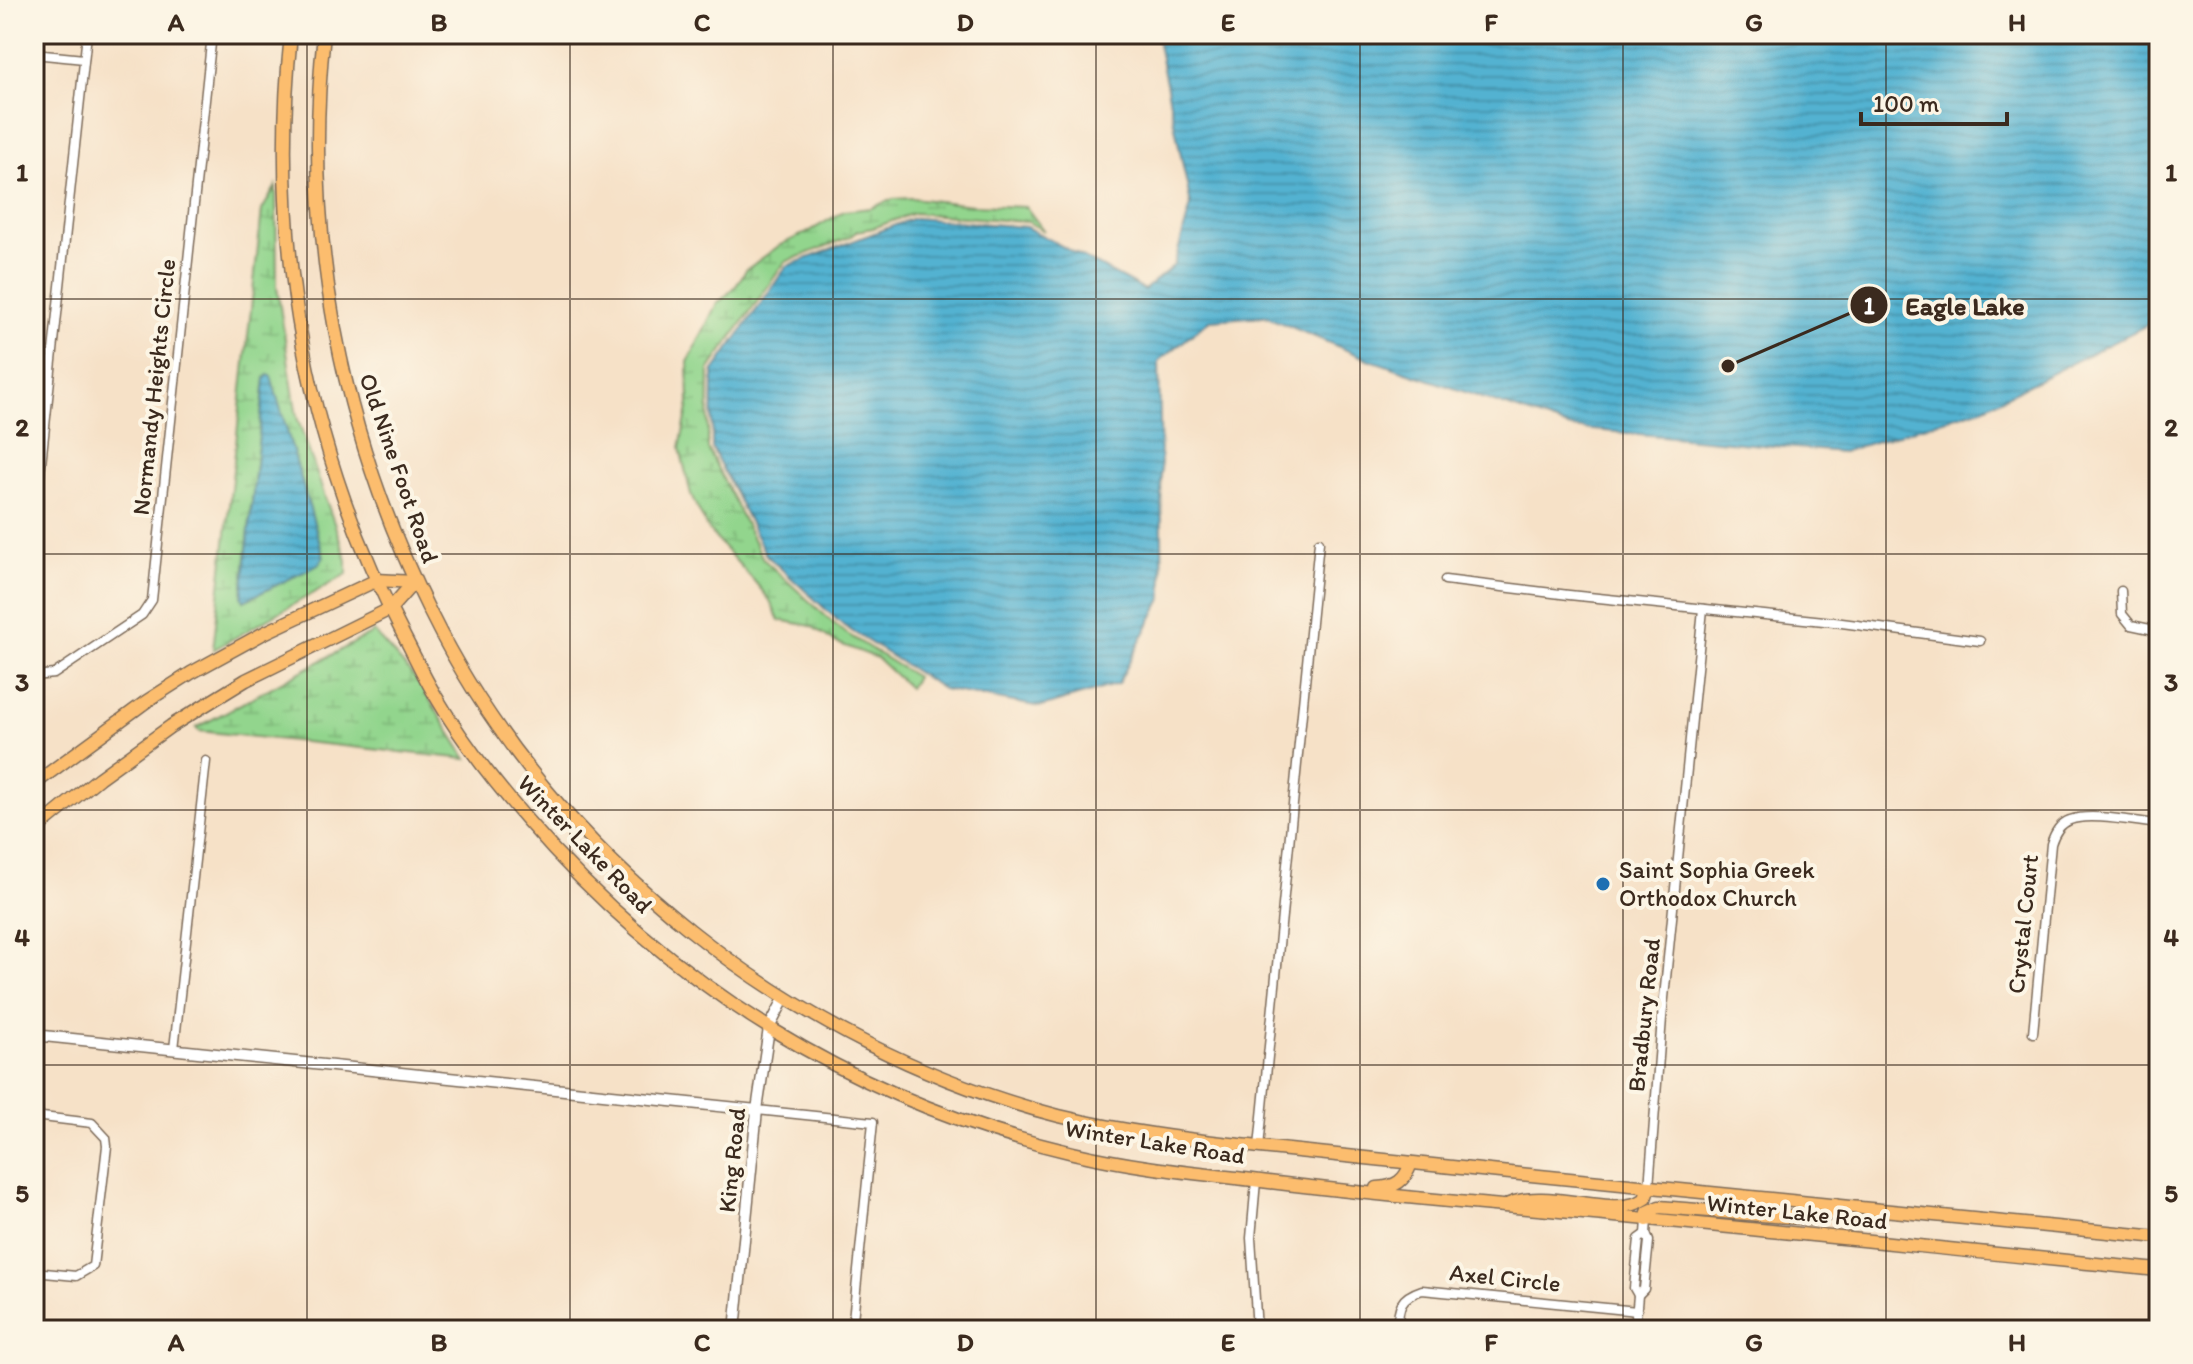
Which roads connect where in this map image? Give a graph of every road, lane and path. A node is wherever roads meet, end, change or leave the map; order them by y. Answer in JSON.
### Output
{"nodes":[{"id":1,"x":87,"y":34,"type":"edge"},
{"id":2,"x":212,"y":34,"type":"edge"},
{"id":3,"x":291,"y":34,"type":"edge"},
{"id":4,"x":324,"y":34,"type":"edge"},
{"id":5,"x":34,"y":54,"type":"edge"},
{"id":6,"x":84,"y":59,"type":"junction"},
{"id":7,"x":34,"y":413,"type":"edge"},
{"id":8,"x":46,"y":414,"type":"junction"},
{"id":9,"x":2154,"y":439,"type":"dead end"},
{"id":10,"x":2159,"y":457,"type":"edge"},
{"id":11,"x":34,"y":529,"type":"edge"},
{"id":12,"x":1319,"y":542,"type":"dead end"},
{"id":13,"x":377,"y":580,"type":"junction"},
{"id":14,"x":1445,"y":580,"type":"dead end"},
{"id":15,"x":414,"y":582,"type":"junction"},
{"id":16,"x":2121,"y":591,"type":"dead end"},
{"id":17,"x":390,"y":609,"type":"junction"},
{"id":18,"x":1703,"y":609,"type":"junction"},
{"id":19,"x":2159,"y":631,"type":"edge"},
{"id":20,"x":1980,"y":641,"type":"dead end"},
{"id":21,"x":34,"y":676,"type":"edge"},
{"id":22,"x":206,"y":761,"type":"dead end"},
{"id":23,"x":34,"y":784,"type":"edge"},
{"id":24,"x":2159,"y":824,"type":"edge"},
{"id":25,"x":34,"y":831,"type":"edge"},
{"id":26,"x":785,"y":997,"type":"junction"},
{"id":27,"x":769,"y":1028,"type":"junction"},
{"id":28,"x":2033,"y":1033,"type":"dead end"},
{"id":29,"x":34,"y":1035,"type":"edge"},
{"id":30,"x":174,"y":1049,"type":"junction"},
{"id":31,"x":757,"y":1110,"type":"junction"},
{"id":32,"x":34,"y":1116,"type":"edge"},
{"id":33,"x":1259,"y":1147,"type":"junction"},
{"id":34,"x":1411,"y":1163,"type":"junction"},
{"id":35,"x":1256,"y":1181,"type":"junction"},
{"id":36,"x":1298,"y":1186,"type":"junction"},
{"id":37,"x":1649,"y":1187,"type":"junction"},
{"id":38,"x":1835,"y":1205,"type":"junction"},
{"id":39,"x":1504,"y":1206,"type":"junction"},
{"id":40,"x":1647,"y":1220,"type":"junction"},
{"id":41,"x":2159,"y":1237,"type":"edge"},
{"id":42,"x":2159,"y":1270,"type":"edge"},
{"id":43,"x":34,"y":1272,"type":"edge"},
{"id":44,"x":1637,"y":1311,"type":"junction"},
{"id":45,"x":735,"y":1330,"type":"edge"},
{"id":46,"x":852,"y":1330,"type":"edge"},
{"id":47,"x":1257,"y":1330,"type":"edge"},
{"id":48,"x":1397,"y":1330,"type":"edge"},
{"id":49,"x":1635,"y":1330,"type":"edge"}],
"edges":[{"from":1,"to":6,"type":"street"},
{"from":2,"to":21,"type":"street","name":"Normandy Heights Circle"},
{"from":3,"to":13,"type":"main road"},
{"from":4,"to":15,"type":"main road","name":"Old Nine Foot Road"},
{"from":5,"to":6,"type":"street"},
{"from":6,"to":8,"type":"street"},
{"from":7,"to":8,"type":"street"},
{"from":8,"to":11,"type":"street"},
{"from":9,"to":10,"type":"street"},
{"from":12,"to":33,"type":"street"},
{"from":13,"to":15,"type":"main road"},
{"from":13,"to":17,"type":"main road","name":"Winter Lake Road"},
{"from":13,"to":23,"type":"main road"},
{"from":14,"to":18,"type":"street"},
{"from":15,"to":17,"type":"main road"},
{"from":15,"to":26,"type":"main road","name":"Winter Lake Road"},
{"from":16,"to":19,"type":"street"},
{"from":17,"to":25,"type":"main road"},
{"from":17,"to":27,"type":"main road","name":"Winter Lake Road"},
{"from":18,"to":20,"type":"street"},
{"from":18,"to":37,"type":"street","name":"Bradbury Road"},
{"from":22,"to":30,"type":"street"},
{"from":24,"to":28,"type":"street","name":"Crystal Court"},
{"from":26,"to":27,"type":"street","name":"King Road"},
{"from":26,"to":33,"type":"main road","name":"Winter Lake Road"},
{"from":27,"to":31,"type":"street","name":"King Road"},
{"from":27,"to":35,"type":"main road","name":"Winter Lake Road"},
{"from":29,"to":30,"type":"street"},
{"from":30,"to":31,"type":"street"},
{"from":31,"to":45,"type":"street","name":"King Road"},
{"from":31,"to":46,"type":"street"},
{"from":32,"to":43,"type":"street"},
{"from":33,"to":34,"type":"main road","name":"Winter Lake Road"},
{"from":34,"to":36,"type":"main road"},
{"from":34,"to":37,"type":"main road","name":"Winter Lake Road"},
{"from":35,"to":36,"type":"main road","name":"Winter Lake Road"},
{"from":35,"to":47,"type":"street"},
{"from":36,"to":39,"type":"main road","name":"Winter Lake Road"},
{"from":37,"to":38,"type":"main road","name":"Winter Lake Road"},
{"from":37,"to":39,"type":"main road"},
{"from":38,"to":40,"type":"main road"},
{"from":38,"to":41,"type":"main road","name":"Winter Lake Road"},
{"from":39,"to":40,"type":"main road","name":"Winter Lake Road"},
{"from":40,"to":42,"type":"main road","name":"Winter Lake Road"},
{"from":40,"to":44,"type":"street"},
{"from":44,"to":48,"type":"street","name":"Axel Circle"},
{"from":44,"to":49,"type":"street"}]}
